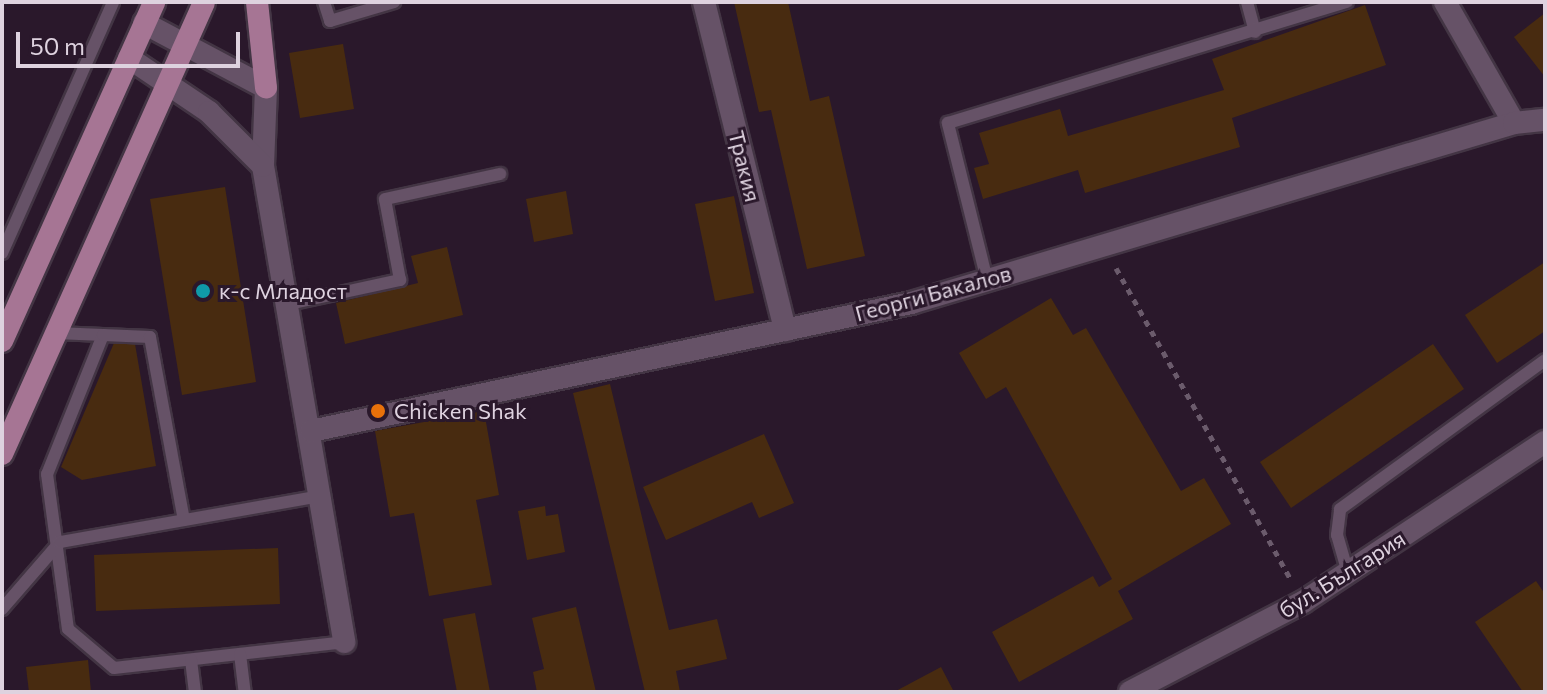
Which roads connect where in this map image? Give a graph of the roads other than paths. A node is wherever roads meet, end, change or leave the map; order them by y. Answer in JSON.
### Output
{"nodes":[{"id":1,"x":113,"y":2,"type":"edge"},
{"id":2,"x":154,"y":2,"type":"edge"},
{"id":3,"x":204,"y":2,"type":"edge"},
{"id":4,"x":257,"y":2,"type":"edge"},
{"id":5,"x":324,"y":2,"type":"edge"},
{"id":6,"x":394,"y":2,"type":"edge"},
{"id":7,"x":704,"y":2,"type":"edge"},
{"id":8,"x":1247,"y":2,"type":"edge"},
{"id":9,"x":1347,"y":2,"type":"edge"},
{"id":10,"x":1445,"y":2,"type":"edge"},
{"id":11,"x":144,"y":23,"type":"junction"},
{"id":12,"x":1255,"y":32,"type":"junction"},
{"id":13,"x":186,"y":42,"type":"junction"},
{"id":14,"x":129,"y":58,"type":"junction"},
{"id":15,"x":167,"y":84,"type":"junction"},
{"id":16,"x":266,"y":88,"type":"junction"},
{"id":17,"x":1545,"y":120,"type":"edge"},
{"id":18,"x":1514,"y":123,"type":"junction"},
{"id":19,"x":263,"y":166,"type":"junction"},
{"id":20,"x":500,"y":174,"type":"dead end"},
{"id":21,"x":2,"y":253,"type":"edge"},
{"id":22,"x":987,"y":280,"type":"junction"},
{"id":23,"x":289,"y":304,"type":"junction"},
{"id":24,"x":785,"y":330,"type":"junction"},
{"id":25,"x":56,"y":333,"type":"junction"},
{"id":26,"x":103,"y":335,"type":"junction"},
{"id":27,"x":2,"y":341,"type":"edge"},
{"id":28,"x":1545,"y":360,"type":"edge"},
{"id":29,"x":311,"y":431,"type":"junction"},
{"id":30,"x":1545,"y":442,"type":"edge"},
{"id":31,"x":2,"y":454,"type":"edge"},
{"id":32,"x":321,"y":496,"type":"junction"},
{"id":33,"x":184,"y":520,"type":"junction"},
{"id":34,"x":60,"y":542,"type":"junction"},
{"id":35,"x":1348,"y":573,"type":"junction"},
{"id":36,"x":2,"y":609,"type":"edge"},
{"id":37,"x":344,"y":642,"type":"joint"},
{"id":38,"x":240,"y":654,"type":"junction"},
{"id":39,"x":191,"y":660,"type":"junction"},
{"id":40,"x":195,"y":692,"type":"edge"},
{"id":41,"x":245,"y":692,"type":"edge"},
{"id":42,"x":1130,"y":692,"type":"edge"}],
"edges":[{"from":1,"to":21,"type":"lane"},
{"from":2,"to":11,"type":"main road"},
{"from":3,"to":13,"type":"main road"},
{"from":4,"to":16,"type":"main road"},
{"from":5,"to":6,"type":"lane"},
{"from":7,"to":24,"type":"street","name":"Тракия"},
{"from":8,"to":12,"type":"lane"},
{"from":9,"to":12,"type":"lane"},
{"from":10,"to":18,"type":"street"},
{"from":11,"to":13,"type":"street"},
{"from":11,"to":14,"type":"main road"},
{"from":12,"to":22,"type":"lane"},
{"from":13,"to":15,"type":"main road"},
{"from":13,"to":16,"type":"street"},
{"from":14,"to":15,"type":"street"},
{"from":14,"to":27,"type":"main road"},
{"from":15,"to":19,"type":"street"},
{"from":15,"to":25,"type":"main road"},
{"from":16,"to":19,"type":"street"},
{"from":17,"to":18,"type":"street","name":"Георги Бакалов"},
{"from":18,"to":22,"type":"street","name":"Георги Бакалов"},
{"from":19,"to":23,"type":"street"},
{"from":20,"to":23,"type":"lane"},
{"from":22,"to":24,"type":"street","name":"Георги Бакалов"},
{"from":23,"to":29,"type":"street"},
{"from":24,"to":29,"type":"street","name":"Георги Бакалов"},
{"from":25,"to":26,"type":"lane"},
{"from":25,"to":31,"type":"main road"},
{"from":26,"to":33,"type":"lane"},
{"from":26,"to":34,"type":"lane"},
{"from":28,"to":35,"type":"lane"},
{"from":29,"to":32,"type":"street"},
{"from":30,"to":35,"type":"street","name":"бул. България"},
{"from":32,"to":33,"type":"lane"},
{"from":32,"to":37,"type":"street"},
{"from":33,"to":34,"type":"lane"},
{"from":34,"to":36,"type":"lane"},
{"from":34,"to":39,"type":"lane"},
{"from":35,"to":42,"type":"street","name":"бул. България"},
{"from":37,"to":38,"type":"lane"},
{"from":38,"to":39,"type":"lane"},
{"from":38,"to":41,"type":"lane"},
{"from":39,"to":40,"type":"lane"}]}
